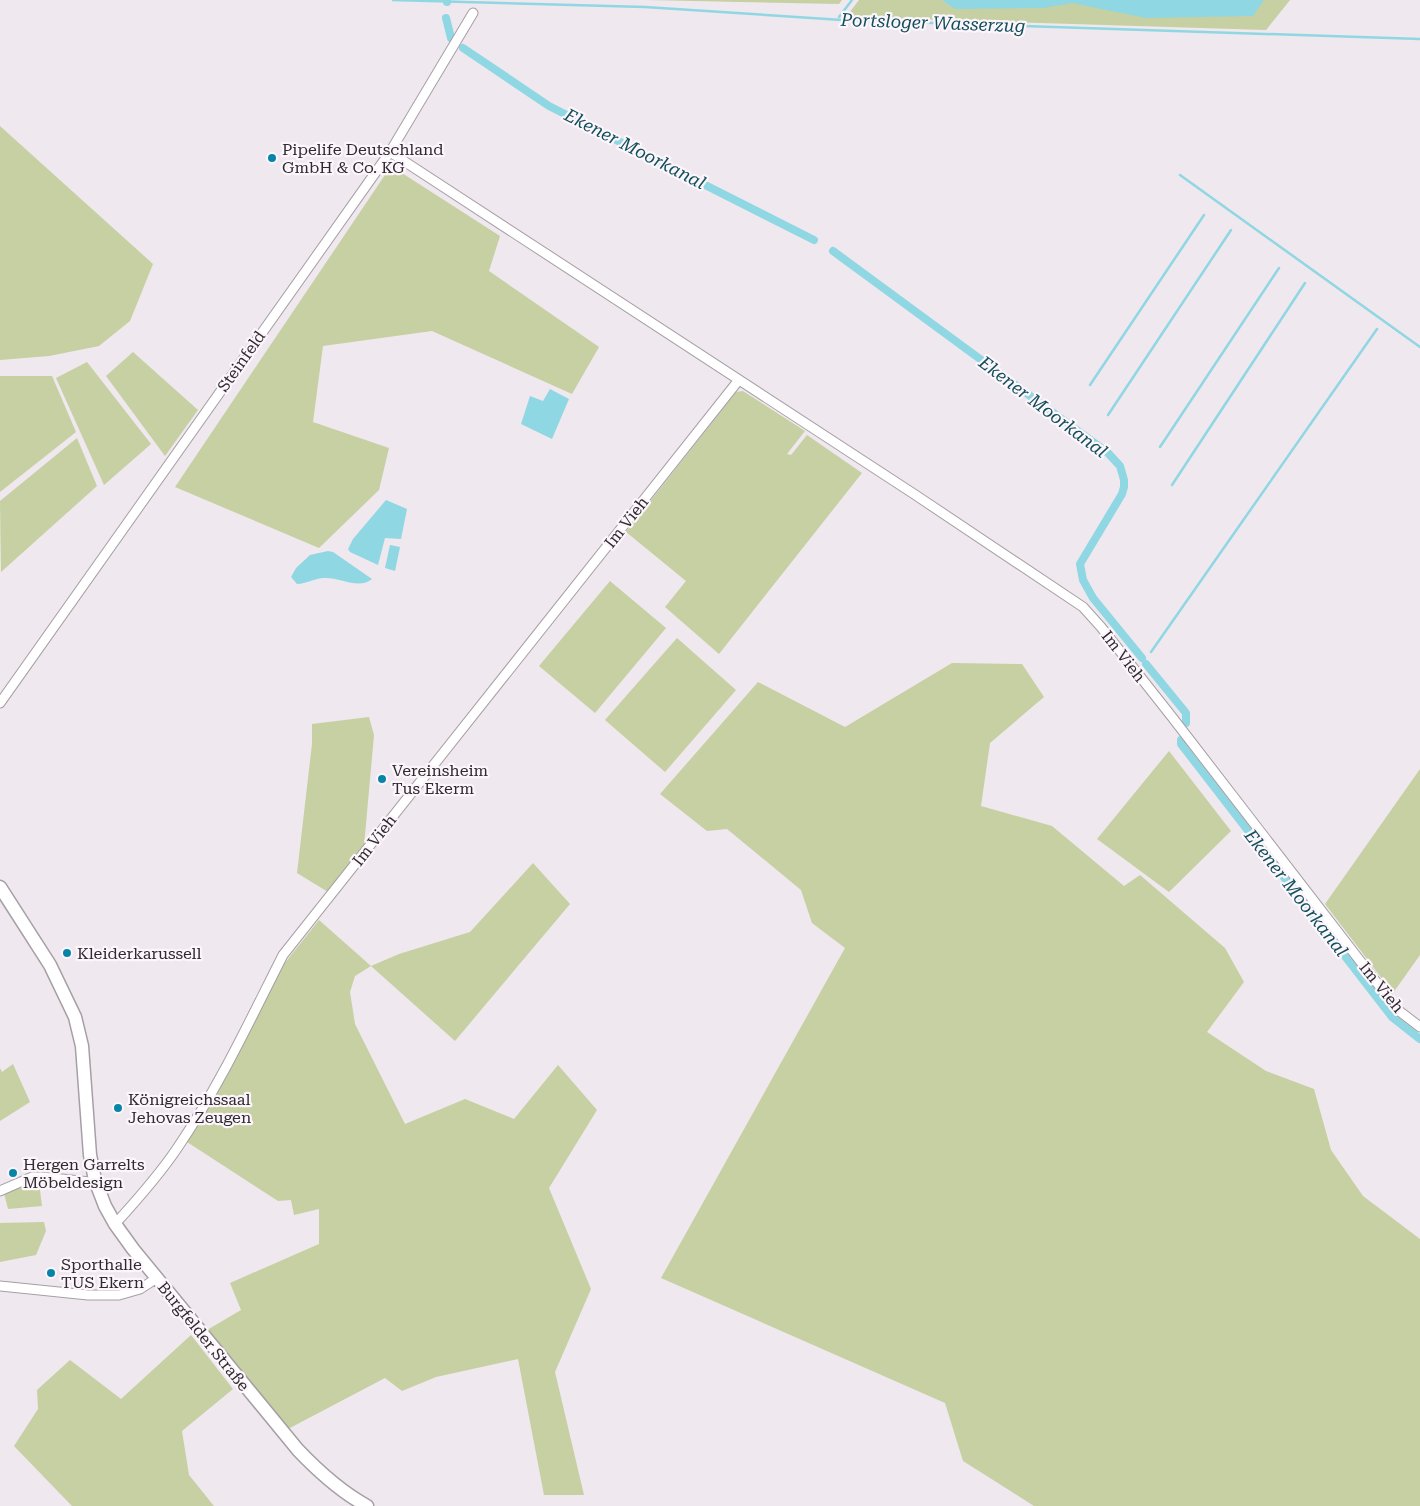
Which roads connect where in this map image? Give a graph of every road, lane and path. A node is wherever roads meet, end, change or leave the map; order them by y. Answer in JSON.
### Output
{"nodes":[{"id":1,"x":473,"y":13,"type":"dead end"},
{"id":2,"x":390,"y":152,"type":"junction"},
{"id":3,"x":738,"y":380,"type":"junction"},
{"id":4,"x":0,"y":703,"type":"edge"},
{"id":5,"x":0,"y":887,"type":"edge"},
{"id":6,"x":1420,"y":1027,"type":"edge"},
{"id":7,"x":96,"y":1180,"type":"junction"},
{"id":8,"x":0,"y":1191,"type":"edge"},
{"id":9,"x":115,"y":1224,"type":"junction"},
{"id":10,"x":157,"y":1278,"type":"junction"},
{"id":11,"x":0,"y":1286,"type":"edge"},
{"id":12,"x":367,"y":1506,"type":"edge"}],
"edges":[{"from":1,"to":2,"type":"street","name":"Steinfeld"},
{"from":2,"to":3,"type":"street","name":"Im Vieh"},
{"from":2,"to":4,"type":"street","name":"Steinfeld"},
{"from":3,"to":6,"type":"street","name":"Im Vieh"},
{"from":3,"to":9,"type":"street","name":"Im Vieh"},
{"from":5,"to":7,"type":"street","name":"Burgfelder Straße"},
{"from":7,"to":8,"type":"street"},
{"from":7,"to":9,"type":"street","name":"Burgfelder Straße"},
{"from":9,"to":10,"type":"street","name":"Burgfelder Straße"},
{"from":10,"to":11,"type":"street"},
{"from":10,"to":12,"type":"street","name":"Burgfelder Straße"}]}
